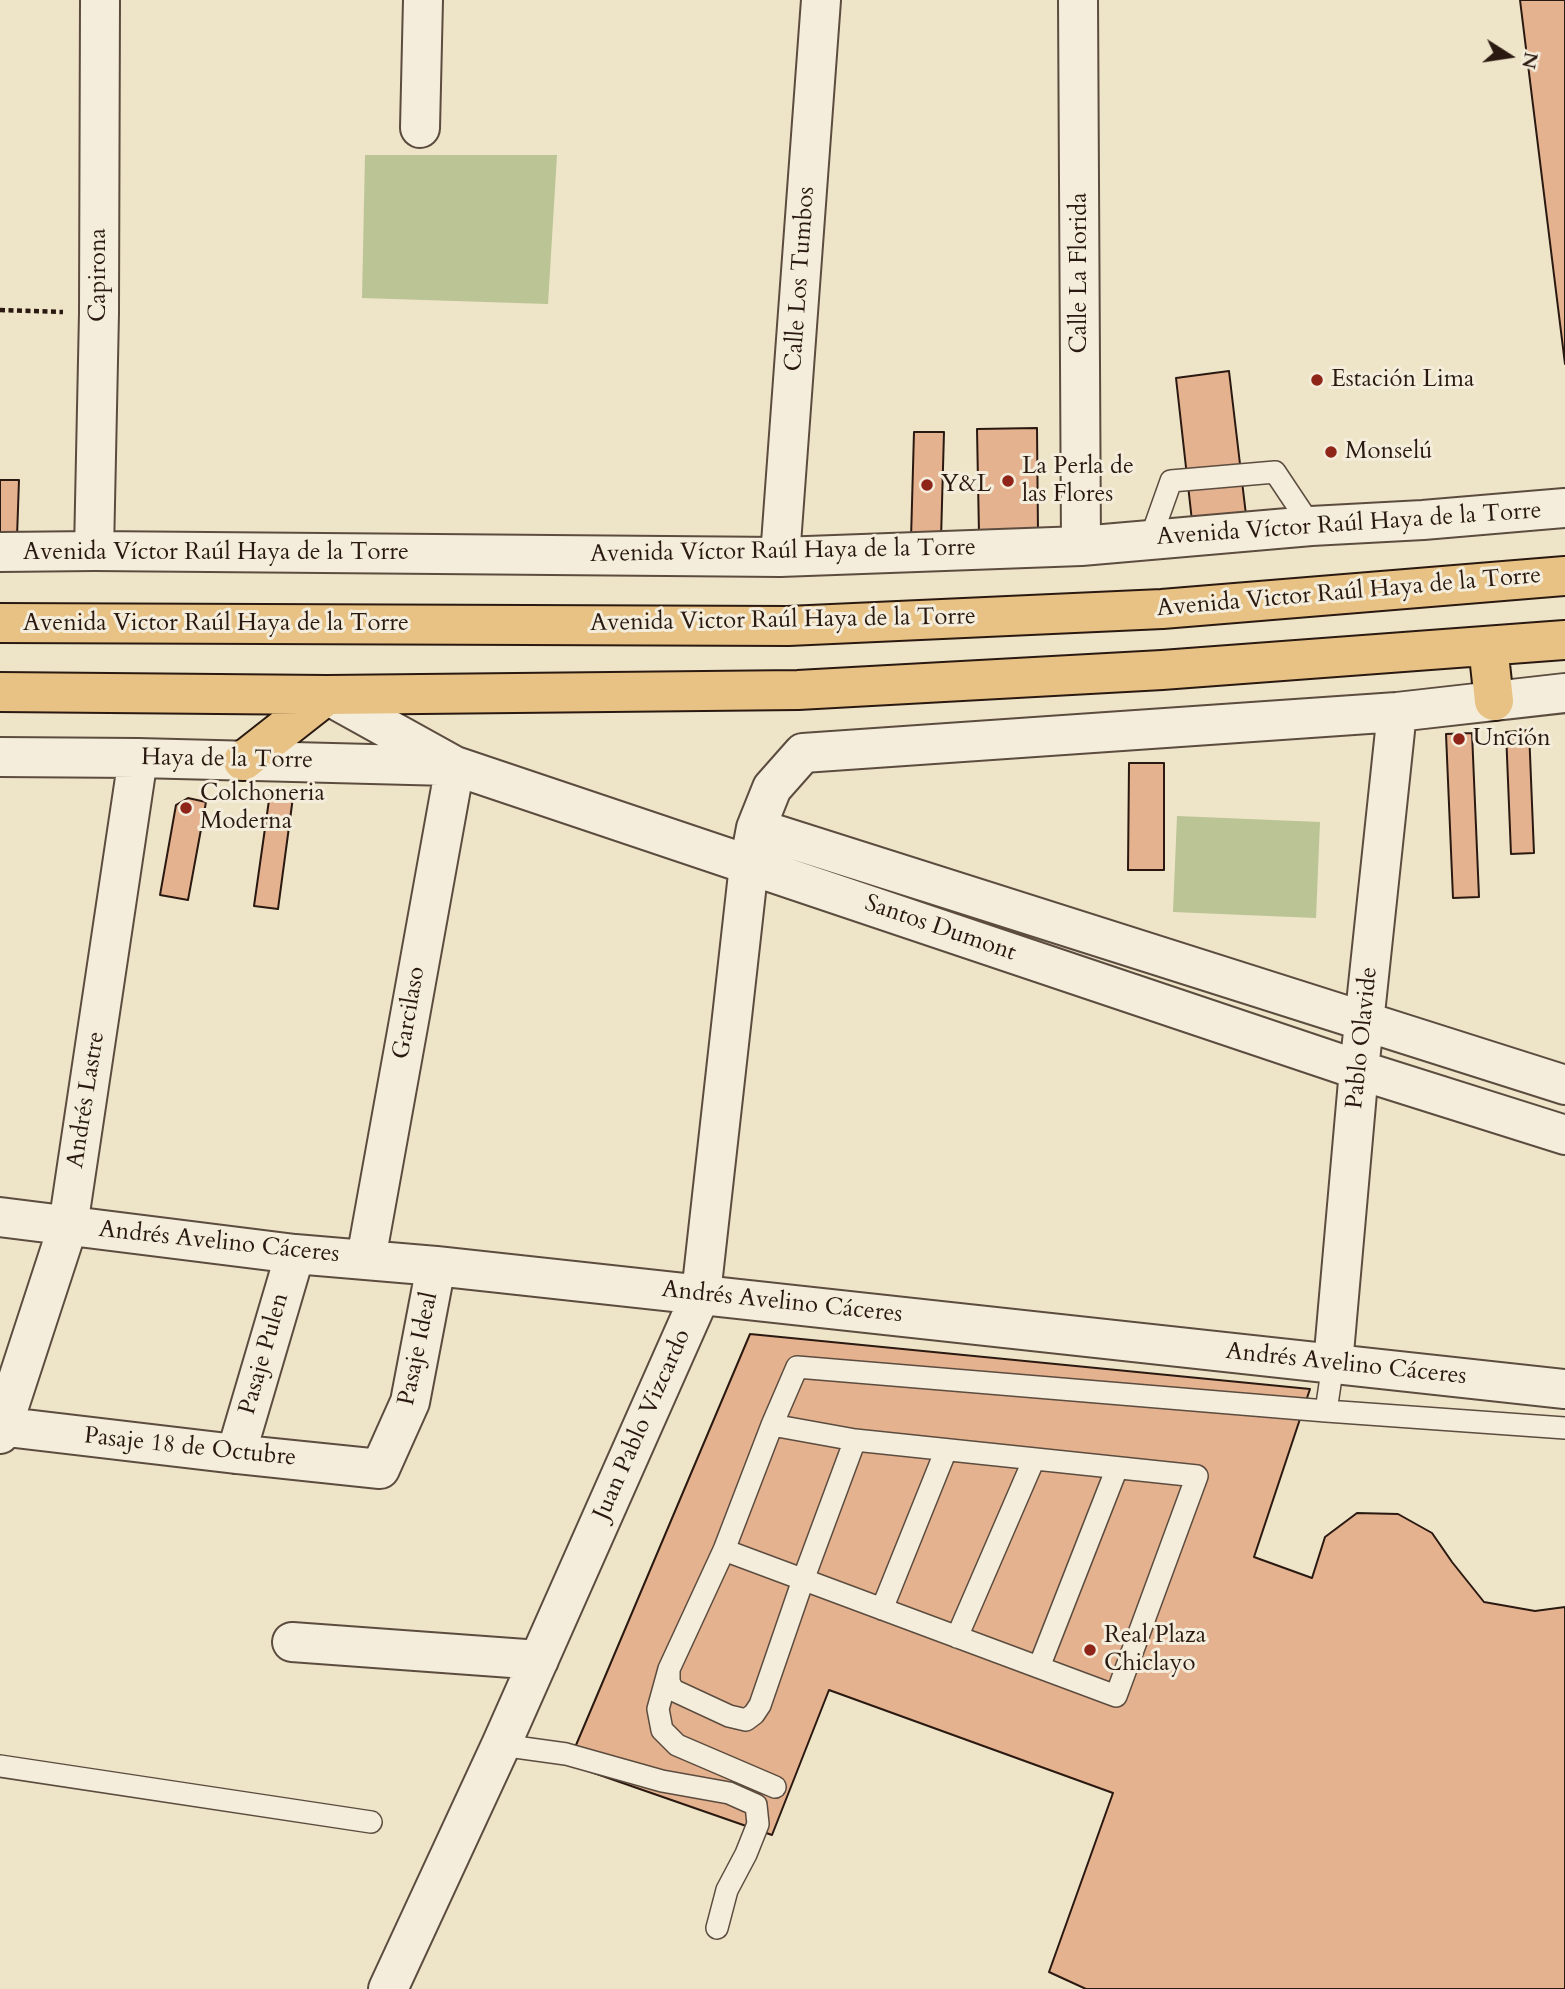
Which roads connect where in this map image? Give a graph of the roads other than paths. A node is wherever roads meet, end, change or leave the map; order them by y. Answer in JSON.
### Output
{"nodes":[{"id":1,"x":100,"y":0,"type":"edge"},
{"id":2,"x":422,"y":0,"type":"edge"},
{"id":3,"x":821,"y":0,"type":"edge"},
{"id":4,"x":1078,"y":0,"type":"edge"},
{"id":5,"x":420,"y":128,"type":"dead end"},
{"id":6,"x":1565,"y":508,"type":"edge"},
{"id":7,"x":1311,"y":526,"type":"junction"},
{"id":8,"x":1150,"y":540,"type":"junction"},
{"id":9,"x":1081,"y":546,"type":"junction"},
{"id":10,"x":94,"y":551,"type":"junction"},
{"id":11,"x":0,"y":552,"type":"edge"},
{"id":12,"x":780,"y":557,"type":"junction"},
{"id":13,"x":1565,"y":576,"type":"edge"},
{"id":14,"x":0,"y":623,"type":"edge"},
{"id":15,"x":1565,"y":640,"type":"edge"},
{"id":16,"x":1488,"y":646,"type":"junction"},
{"id":17,"x":0,"y":692,"type":"edge"},
{"id":18,"x":1565,"y":693,"type":"edge"},
{"id":19,"x":327,"y":695,"type":"junction"},
{"id":20,"x":1494,"y":701,"type":"junction"},
{"id":21,"x":1397,"y":712,"type":"junction"},
{"id":22,"x":0,"y":757,"type":"edge"},
{"id":23,"x":138,"y":758,"type":"junction"},
{"id":24,"x":243,"y":761,"type":"junction"},
{"id":25,"x":455,"y":766,"type":"junction"},
{"id":26,"x":755,"y":828,"type":"junction"},
{"id":27,"x":749,"y":865,"type":"junction"},
{"id":28,"x":1364,"y":1021,"type":"junction"},
{"id":29,"x":1359,"y":1070,"type":"junction"},
{"id":30,"x":1565,"y":1085,"type":"edge"},
{"id":31,"x":1565,"y":1135,"type":"edge"},
{"id":32,"x":0,"y":1217,"type":"edge"},
{"id":33,"x":68,"y":1226,"type":"junction"},
{"id":34,"x":295,"y":1254,"type":"junction"},
{"id":35,"x":366,"y":1259,"type":"junction"},
{"id":36,"x":436,"y":1266,"type":"junction"},
{"id":37,"x":701,"y":1294,"type":"junction"},
{"id":38,"x":1333,"y":1364,"type":"junction"},
{"id":39,"x":1565,"y":1389,"type":"edge"},
{"id":40,"x":1326,"y":1411,"type":"junction"},
{"id":41,"x":772,"y":1426,"type":"junction"},
{"id":42,"x":1565,"y":1428,"type":"edge"},
{"id":43,"x":1,"y":1429,"type":"edge"},
{"id":44,"x":855,"y":1440,"type":"junction"},
{"id":45,"x":946,"y":1450,"type":"junction"},
{"id":46,"x":236,"y":1454,"type":"junction"},
{"id":47,"x":1034,"y":1459,"type":"junction"},
{"id":48,"x":1117,"y":1468,"type":"junction"},
{"id":49,"x":380,"y":1469,"type":"joint"},
{"id":50,"x":724,"y":1550,"type":"junction"},
{"id":51,"x":803,"y":1580,"type":"junction"},
{"id":52,"x":882,"y":1609,"type":"junction"},
{"id":53,"x":957,"y":1637,"type":"junction"},
{"id":54,"x":292,"y":1642,"type":"dead end"},
{"id":55,"x":539,"y":1660,"type":"junction"},
{"id":56,"x":1039,"y":1667,"type":"junction"},
{"id":57,"x":669,"y":1669,"type":"junction"},
{"id":58,"x":501,"y":1745,"type":"junction"},
{"id":59,"x":0,"y":1766,"type":"edge"},
{"id":60,"x":775,"y":1787,"type":"dead end"},
{"id":61,"x":371,"y":1822,"type":"dead end"},
{"id":62,"x":717,"y":1928,"type":"dead end"},
{"id":63,"x":388,"y":1989,"type":"edge"}],
"edges":[{"from":1,"to":10,"type":"street","name":"Capirona"},
{"from":2,"to":5,"type":"street"},
{"from":3,"to":12,"type":"street","name":"Calle Los Tumbos"},
{"from":4,"to":9,"type":"street","name":"Calle La Florida"},
{"from":6,"to":7,"type":"street","name":"Avenida Víctor Raúl Haya de la Torre"},
{"from":7,"to":8,"type":"street","name":"Avenida Víctor Raúl Haya de la Torre"},
{"from":7,"to":8,"type":"lane"},
{"from":8,"to":9,"type":"street","name":"Avenida Víctor Raúl Haya de la Torre"},
{"from":9,"to":12,"type":"street","name":"Avenida Víctor Raúl Haya de la Torre"},
{"from":10,"to":11,"type":"street","name":"Avenida Víctor Raúl Haya de la Torre"},
{"from":10,"to":12,"type":"street","name":"Avenida Víctor Raúl Haya de la Torre"},
{"from":13,"to":14,"type":"main road","name":"Avenida Victor Raúl Haya de la Torre"},
{"from":15,"to":16,"type":"main road"},
{"from":16,"to":19,"type":"main road"},
{"from":16,"to":20,"type":"main road"},
{"from":17,"to":19,"type":"main road"},
{"from":18,"to":20,"type":"street"},
{"from":19,"to":24,"type":"main road"},
{"from":19,"to":25,"type":"street","name":"Santos Dumont"},
{"from":20,"to":21,"type":"street"},
{"from":21,"to":26,"type":"street","name":"Juan Pablo Vizcardo"},
{"from":21,"to":28,"type":"street","name":"Pablo Olavide"},
{"from":22,"to":23,"type":"street","name":"Haya de la Torre"},
{"from":23,"to":24,"type":"street","name":"Haya de la Torre"},
{"from":23,"to":33,"type":"street","name":"Andrés Lastre"},
{"from":24,"to":25,"type":"street","name":"Haya de la Torre"},
{"from":25,"to":27,"type":"street","name":"Santos Dumont"},
{"from":25,"to":35,"type":"street","name":"Garcilaso"},
{"from":26,"to":27,"type":"street","name":"Juan Pablo Vizcardo"},
{"from":26,"to":28,"type":"street","name":"Santos Dumont"},
{"from":27,"to":29,"type":"street","name":"Santos Dumont"},
{"from":27,"to":37,"type":"street","name":"Juan Pablo Vizcardo"},
{"from":28,"to":29,"type":"street","name":"Pablo Olavide"},
{"from":28,"to":30,"type":"street","name":"Santos Dumont"},
{"from":29,"to":31,"type":"street","name":"Santos Dumont"},
{"from":29,"to":38,"type":"street","name":"Pablo Olavide"},
{"from":32,"to":33,"type":"street","name":"Andrés Avelino Cáceres"},
{"from":33,"to":34,"type":"street","name":"Andrés Avelino Cáceres"},
{"from":33,"to":43,"type":"street","name":"Andrés Lastre"},
{"from":34,"to":35,"type":"street","name":"Andrés Avelino Cáceres"},
{"from":34,"to":46,"type":"street","name":"Pasaje Pulen"},
{"from":35,"to":36,"type":"street","name":"Andrés Avelino Cáceres"},
{"from":36,"to":37,"type":"street","name":"Andrés Avelino Cáceres"},
{"from":36,"to":49,"type":"street","name":"Pasaje Ideal"},
{"from":37,"to":38,"type":"street","name":"Andrés Avelino Cáceres"},
{"from":37,"to":55,"type":"street","name":"Juan Pablo Vizcardo"},
{"from":38,"to":39,"type":"street","name":"Andrés Avelino Cáceres"},
{"from":38,"to":40,"type":"lane"},
{"from":40,"to":41,"type":"lane"},
{"from":40,"to":42,"type":"lane"},
{"from":41,"to":44,"type":"lane"},
{"from":41,"to":50,"type":"lane"},
{"from":43,"to":46,"type":"street","name":"Pasaje 18 de Octubre"},
{"from":44,"to":45,"type":"lane"},
{"from":44,"to":51,"type":"lane"},
{"from":45,"to":47,"type":"lane"},
{"from":45,"to":52,"type":"lane"},
{"from":46,"to":49,"type":"street","name":"Pasaje 18 de Octubre"},
{"from":47,"to":48,"type":"lane"},
{"from":47,"to":53,"type":"lane"},
{"from":48,"to":56,"type":"lane"},
{"from":48,"to":56,"type":"lane"},
{"from":50,"to":51,"type":"lane"},
{"from":50,"to":57,"type":"lane"},
{"from":51,"to":52,"type":"lane"},
{"from":51,"to":57,"type":"lane"},
{"from":52,"to":53,"type":"lane"},
{"from":53,"to":56,"type":"lane"},
{"from":54,"to":55,"type":"street"},
{"from":55,"to":58,"type":"street","name":"Juan Pablo Vizcardo"},
{"from":57,"to":60,"type":"lane"},
{"from":58,"to":62,"type":"lane"},
{"from":58,"to":63,"type":"street","name":"Juan Pablo Vizcardo"},
{"from":59,"to":61,"type":"lane"}]}
